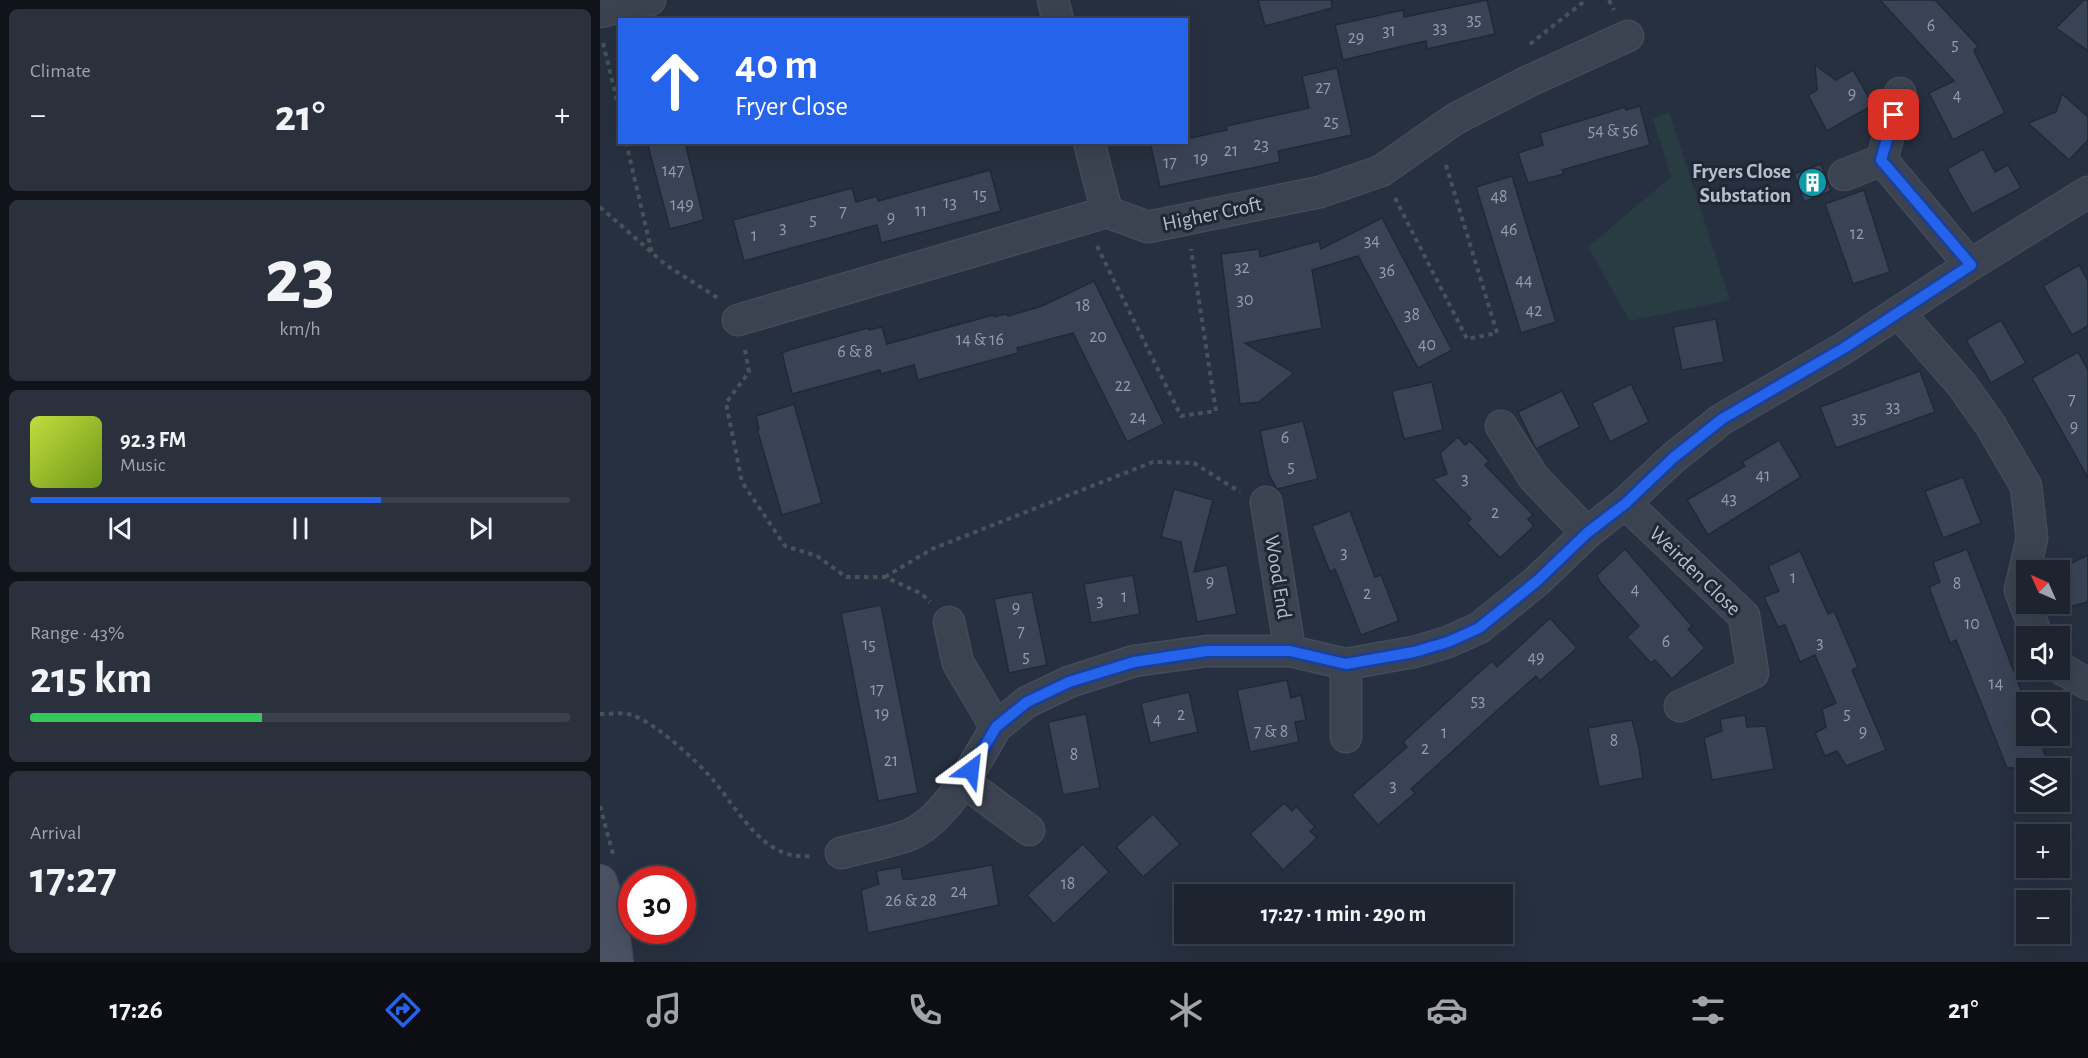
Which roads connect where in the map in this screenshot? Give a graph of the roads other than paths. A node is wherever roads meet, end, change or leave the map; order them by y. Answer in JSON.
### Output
{"nodes":[{"id":1,"x":650,"y":0,"type":"edge"},
{"id":2,"x":1053,"y":0,"type":"edge"},
{"id":3,"x":1058,"y":18,"type":"edge"},
{"id":4,"x":601,"y":26,"type":"edge"},
{"id":5,"x":1628,"y":36,"type":"dead end"},
{"id":6,"x":1900,"y":93,"type":"dead end"},
{"id":7,"x":1089,"y":144,"type":"edge"},
{"id":8,"x":1881,"y":160,"type":"junction"},
{"id":9,"x":1844,"y":175,"type":"dead end"},
{"id":10,"x":2088,"y":192,"type":"edge"},
{"id":11,"x":1095,"y":215,"type":"junction"},
{"id":12,"x":1971,"y":265,"type":"junction"},
{"id":13,"x":1899,"y":313,"type":"junction"},
{"id":14,"x":738,"y":320,"type":"road end"},
{"id":15,"x":1501,"y":426,"type":"dead end"},
{"id":16,"x":1266,"y":502,"type":"road end"},
{"id":17,"x":1626,"y":503,"type":"junction"},
{"id":18,"x":1587,"y":533,"type":"junction"},
{"id":19,"x":949,"y":622,"type":"road end"},
{"id":20,"x":2033,"y":626,"type":"edge"},
{"id":21,"x":1290,"y":651,"type":"junction"},
{"id":22,"x":1346,"y":664,"type":"junction"},
{"id":23,"x":2070,"y":674,"type":"edge"},
{"id":24,"x":2088,"y":684,"type":"edge"},
{"id":25,"x":1680,"y":706,"type":"dead end"},
{"id":26,"x":996,"y":727,"type":"junction"},
{"id":27,"x":1346,"y":736,"type":"dead end"},
{"id":28,"x":964,"y":782,"type":"junction"},
{"id":29,"x":1029,"y":830,"type":"dead end"},
{"id":30,"x":841,"y":853,"type":"road end"},
{"id":31,"x":600,"y":882,"type":"edge"},
{"id":32,"x":616,"y":962,"type":"edge"}],
"edges":[{"from":1,"to":4,"type":"street"},
{"from":2,"to":3,"type":"street"},
{"from":5,"to":11,"type":"street","name":"Higher Croft"},
{"from":6,"to":8,"type":"street"},
{"from":7,"to":11,"type":"street"},
{"from":8,"to":9,"type":"street"},
{"from":8,"to":12,"type":"street"},
{"from":10,"to":12,"type":"street"},
{"from":11,"to":14,"type":"street"},
{"from":12,"to":13,"type":"street"},
{"from":13,"to":17,"type":"street"},
{"from":13,"to":20,"type":"street"},
{"from":15,"to":18,"type":"street"},
{"from":16,"to":21,"type":"street","name":"Wood End"},
{"from":17,"to":18,"type":"street"},
{"from":17,"to":25,"type":"street","name":"Weirden Close"},
{"from":18,"to":22,"type":"street"},
{"from":19,"to":26,"type":"street"},
{"from":21,"to":22,"type":"street"},
{"from":21,"to":26,"type":"street"},
{"from":22,"to":27,"type":"street"},
{"from":23,"to":24,"type":"street"},
{"from":26,"to":28,"type":"street"},
{"from":28,"to":29,"type":"street"},
{"from":28,"to":30,"type":"street"},
{"from":31,"to":32,"type":"street"}]}
